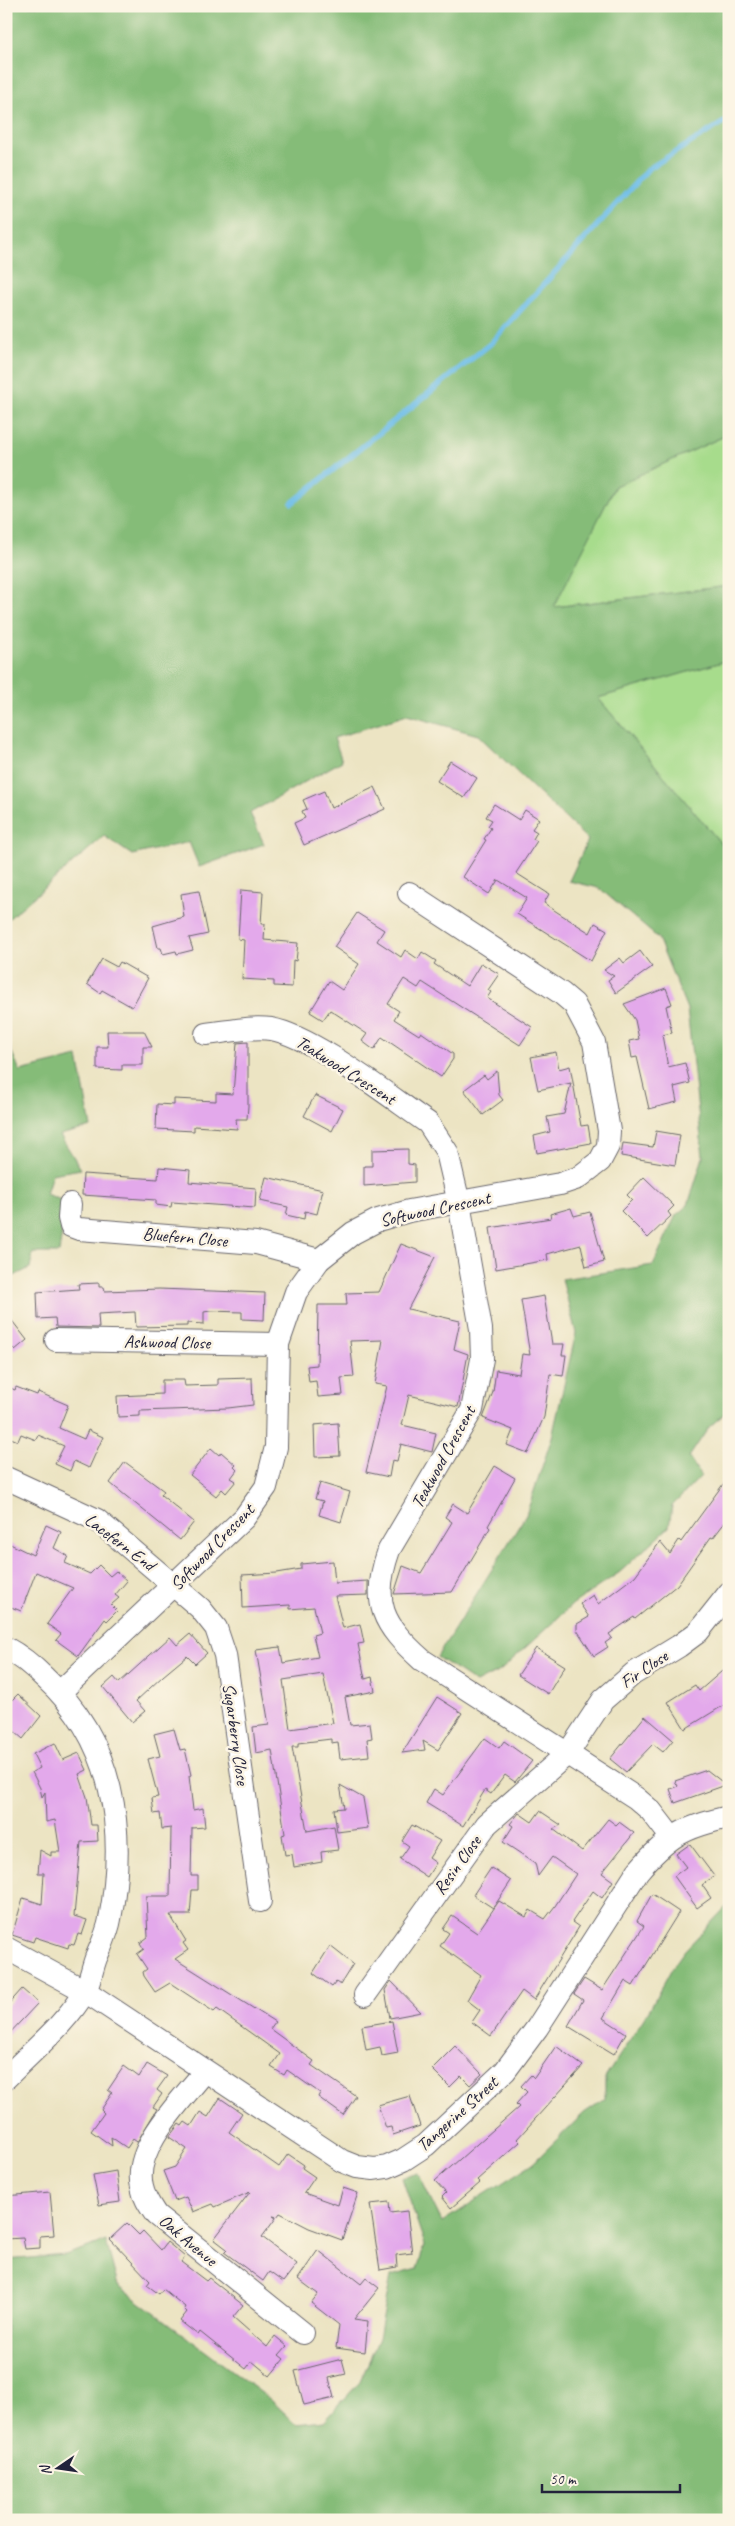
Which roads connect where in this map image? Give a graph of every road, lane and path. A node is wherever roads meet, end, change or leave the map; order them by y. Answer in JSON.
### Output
{"nodes":[{"id":1,"x":409,"y":893,"type":"dead end"},
{"id":2,"x":206,"y":1034,"type":"dead end"},
{"id":3,"x":459,"y":1203,"type":"junction"},
{"id":4,"x":70,"y":1204,"type":"dead end"},
{"id":5,"x":319,"y":1260,"type":"junction"},
{"id":6,"x":56,"y":1340,"type":"dead end"},
{"id":7,"x":278,"y":1344,"type":"junction"},
{"id":8,"x":6,"y":1478,"type":"edge"},
{"id":9,"x":175,"y":1585,"type":"junction"},
{"id":10,"x":729,"y":1593,"type":"edge"},
{"id":11,"x":6,"y":1648,"type":"edge"},
{"id":12,"x":60,"y":1692,"type":"junction"},
{"id":13,"x":568,"y":1752,"type":"junction"},
{"id":14,"x":729,"y":1817,"type":"edge"},
{"id":15,"x":671,"y":1837,"type":"junction"},
{"id":16,"x":260,"y":1901,"type":"dead end"},
{"id":17,"x":6,"y":1948,"type":"edge"},
{"id":18,"x":85,"y":1991,"type":"junction"},
{"id":19,"x":365,"y":1995,"type":"dead end"},
{"id":20,"x":205,"y":2071,"type":"junction"},
{"id":21,"x":6,"y":2078,"type":"edge"},
{"id":22,"x":303,"y":2333,"type":"dead end"}],
"edges":[{"from":1,"to":3,"type":"street","name":"Softwood Crescent"},
{"from":2,"to":3,"type":"street","name":"Teakwood Crescent"},
{"from":3,"to":5,"type":"street","name":"Softwood Crescent"},
{"from":3,"to":13,"type":"street","name":"Teakwood Crescent"},
{"from":4,"to":5,"type":"street","name":"Bluefern Close"},
{"from":5,"to":7,"type":"street","name":"Softwood Crescent"},
{"from":6,"to":7,"type":"street","name":"Ashwood Close"},
{"from":7,"to":9,"type":"street","name":"Softwood Crescent"},
{"from":8,"to":9,"type":"street","name":"Lacefern End"},
{"from":9,"to":12,"type":"street","name":"Softwood Crescent"},
{"from":9,"to":16,"type":"street","name":"Sugarberry Close"},
{"from":10,"to":13,"type":"street","name":"Fir Close"},
{"from":11,"to":12,"type":"street"},
{"from":12,"to":18,"type":"street"},
{"from":13,"to":15,"type":"street","name":"Teakwood Crescent"},
{"from":13,"to":19,"type":"street","name":"Resin Close"},
{"from":14,"to":15,"type":"street","name":"Tangerine Street"},
{"from":15,"to":20,"type":"street","name":"Tangerine Street"},
{"from":17,"to":18,"type":"street","name":"Tangerine Street"},
{"from":18,"to":20,"type":"street","name":"Tangerine Street"},
{"from":18,"to":21,"type":"street"},
{"from":20,"to":22,"type":"street","name":"Oak Avenue"}]}
